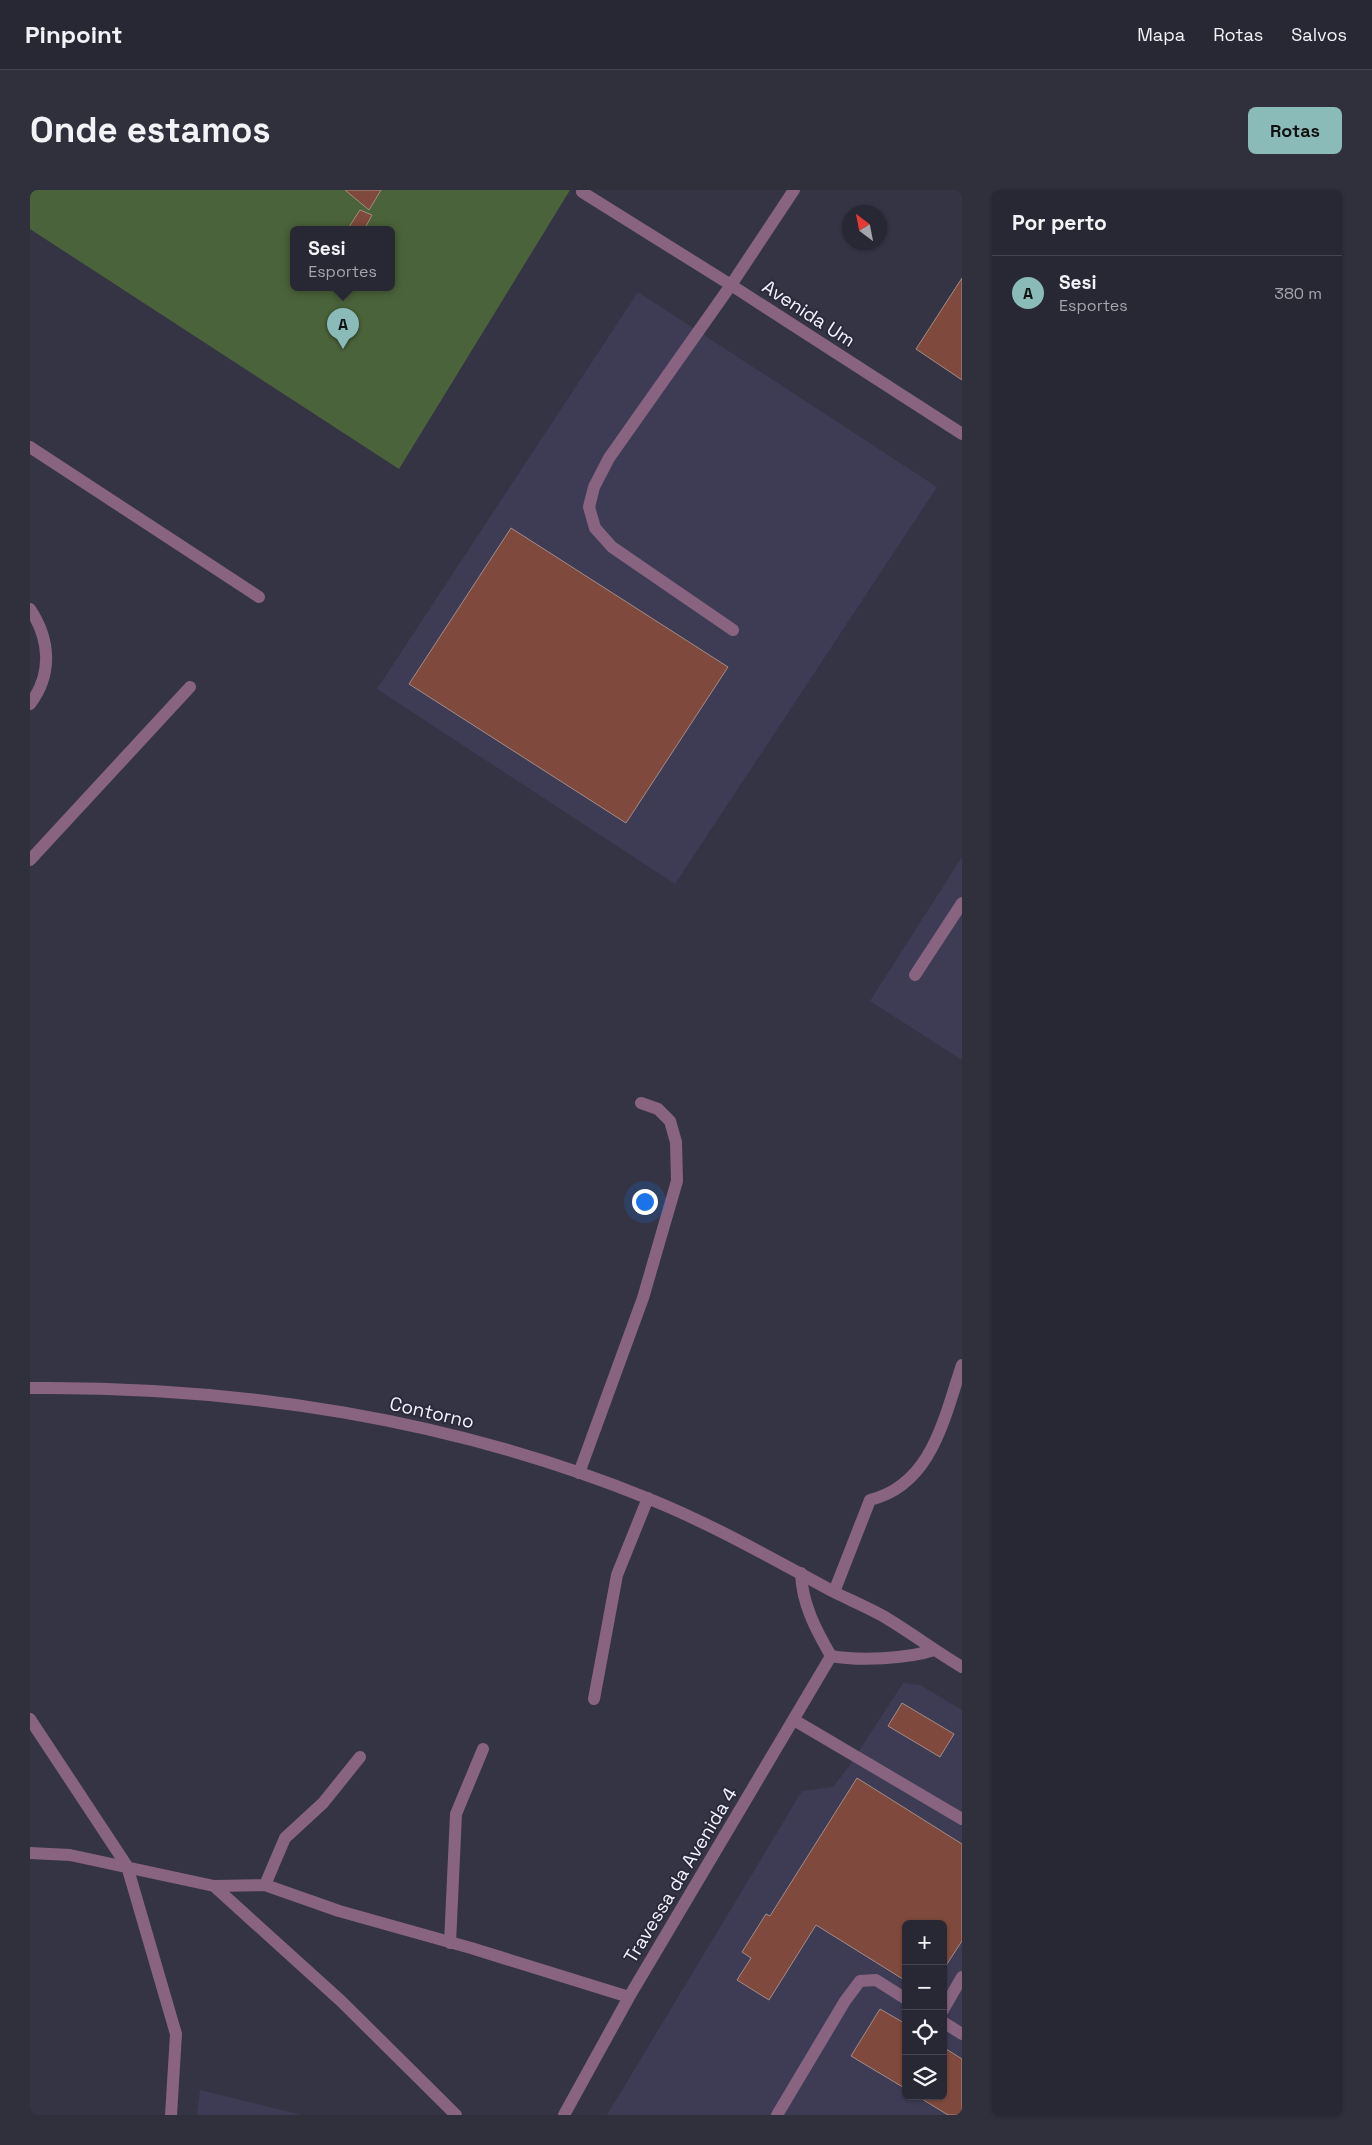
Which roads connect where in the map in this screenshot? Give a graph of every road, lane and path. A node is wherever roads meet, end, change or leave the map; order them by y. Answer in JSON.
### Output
{"nodes":[{"id":1,"x":794,"y":190,"type":"edge"},
{"id":2,"x":582,"y":192,"type":"dead end"},
{"id":3,"x":731,"y":285,"type":"junction"},
{"id":4,"x":962,"y":434,"type":"edge"},
{"id":5,"x":30,"y":447,"type":"edge"},
{"id":6,"x":259,"y":597,"type":"dead end"},
{"id":7,"x":30,"y":609,"type":"edge"},
{"id":8,"x":733,"y":630,"type":"dead end"},
{"id":9,"x":190,"y":687,"type":"dead end"},
{"id":10,"x":30,"y":704,"type":"edge"},
{"id":11,"x":30,"y":860,"type":"edge"},
{"id":12,"x":962,"y":903,"type":"edge"},
{"id":13,"x":915,"y":975,"type":"dead end"},
{"id":14,"x":641,"y":1103,"type":"dead end"},
{"id":15,"x":962,"y":1364,"type":"edge"},
{"id":16,"x":30,"y":1388,"type":"edge"},
{"id":17,"x":579,"y":1473,"type":"junction"},
{"id":18,"x":648,"y":1498,"type":"junction"},
{"id":19,"x":801,"y":1573,"type":"junction"},
{"id":20,"x":834,"y":1592,"type":"junction"},
{"id":21,"x":934,"y":1650,"type":"junction"},
{"id":22,"x":831,"y":1656,"type":"junction"},
{"id":23,"x":962,"y":1667,"type":"edge"},
{"id":24,"x":594,"y":1699,"type":"dead end"},
{"id":25,"x":30,"y":1720,"type":"edge"},
{"id":26,"x":794,"y":1720,"type":"junction"},
{"id":27,"x":483,"y":1749,"type":"dead end"},
{"id":28,"x":360,"y":1757,"type":"dead end"},
{"id":29,"x":962,"y":1819,"type":"edge"},
{"id":30,"x":30,"y":1853,"type":"edge"},
{"id":31,"x":127,"y":1866,"type":"junction"},
{"id":32,"x":265,"y":1885,"type":"junction"},
{"id":33,"x":214,"y":1886,"type":"junction"},
{"id":34,"x":450,"y":1943,"type":"junction"},
{"id":35,"x":962,"y":1977,"type":"edge"},
{"id":36,"x":902,"y":1996,"type":"edge"},
{"id":37,"x":629,"y":1997,"type":"junction"},
{"id":38,"x":947,"y":2003,"type":"edge"},
{"id":39,"x":947,"y":2025,"type":"edge"},
{"id":40,"x":962,"y":2034,"type":"edge"},
{"id":41,"x":171,"y":2115,"type":"edge"},
{"id":42,"x":456,"y":2115,"type":"edge"},
{"id":43,"x":564,"y":2115,"type":"edge"},
{"id":44,"x":777,"y":2115,"type":"edge"}],
"edges":[{"from":1,"to":3,"type":"street","name":"Avenida Um"},
{"from":2,"to":3,"type":"street"},
{"from":3,"to":4,"type":"street","name":"Avenida Um"},
{"from":3,"to":8,"type":"street"},
{"from":5,"to":6,"type":"street"},
{"from":7,"to":10,"type":"street"},
{"from":9,"to":11,"type":"street"},
{"from":12,"to":13,"type":"street"},
{"from":14,"to":17,"type":"street"},
{"from":15,"to":20,"type":"street"},
{"from":16,"to":17,"type":"street","name":"Contorno"},
{"from":17,"to":18,"type":"street","name":"Contorno"},
{"from":18,"to":19,"type":"street","name":"Contorno"},
{"from":18,"to":24,"type":"street"},
{"from":19,"to":20,"type":"street","name":"Contorno"},
{"from":19,"to":22,"type":"street"},
{"from":20,"to":21,"type":"street","name":"Contorno"},
{"from":21,"to":22,"type":"street"},
{"from":21,"to":23,"type":"street","name":"Contorno"},
{"from":22,"to":26,"type":"street","name":"Travessa da Avenida 4"},
{"from":25,"to":31,"type":"street"},
{"from":26,"to":29,"type":"street"},
{"from":26,"to":37,"type":"street","name":"Travessa da Avenida 4"},
{"from":27,"to":34,"type":"street"},
{"from":28,"to":32,"type":"street"},
{"from":30,"to":31,"type":"street"},
{"from":31,"to":33,"type":"street"},
{"from":31,"to":41,"type":"street"},
{"from":32,"to":33,"type":"street"},
{"from":32,"to":34,"type":"street"},
{"from":33,"to":42,"type":"street"},
{"from":34,"to":37,"type":"street"},
{"from":35,"to":38,"type":"street"},
{"from":36,"to":44,"type":"street"},
{"from":37,"to":43,"type":"street","name":"Travessa da Avenida 4"},
{"from":39,"to":40,"type":"street"}]}
